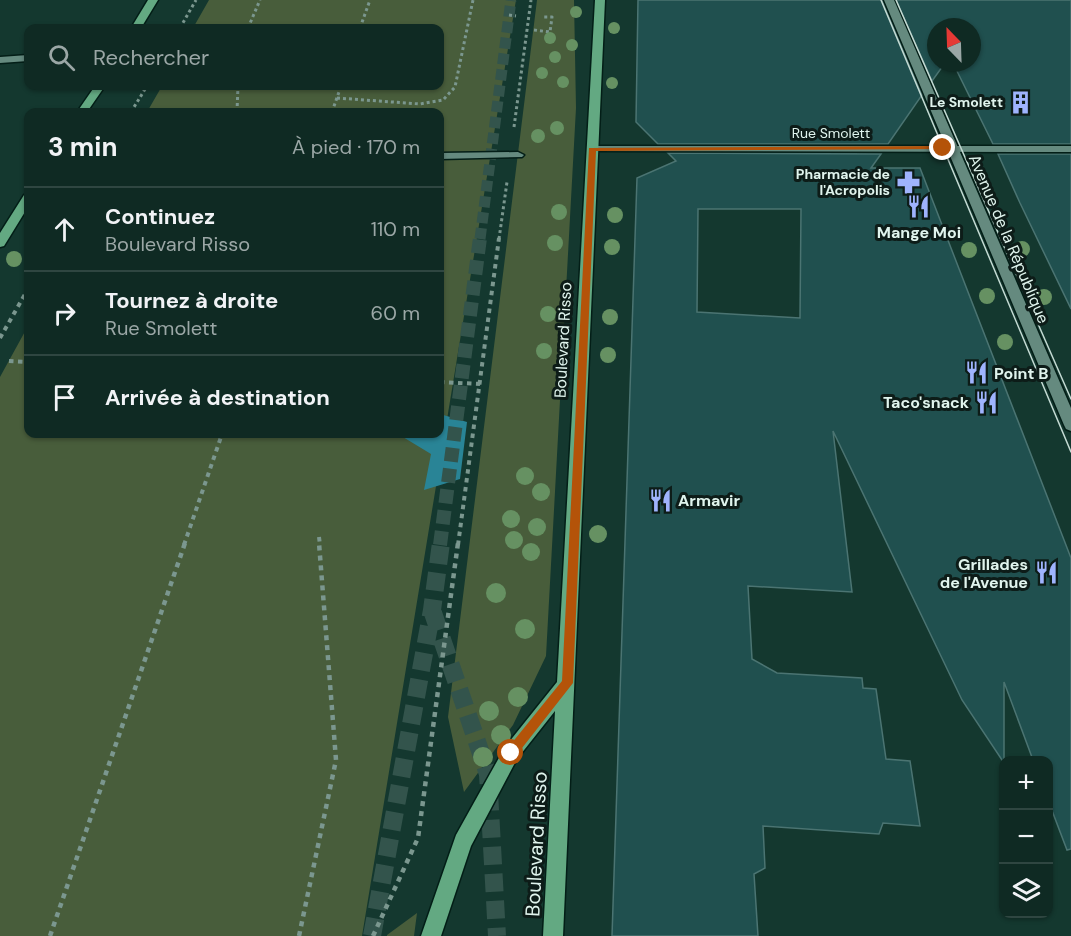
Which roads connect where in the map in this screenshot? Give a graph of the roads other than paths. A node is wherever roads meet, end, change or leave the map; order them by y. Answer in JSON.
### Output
{"nodes":[{"id":1,"x":153,"y":0,"type":"edge"},
{"id":2,"x":600,"y":0,"type":"edge"},
{"id":3,"x":889,"y":0,"type":"edge"},
{"id":4,"x":138,"y":24,"type":"edge"},
{"id":5,"x":24,"y":58,"type":"edge"},
{"id":6,"x":0,"y":60,"type":"edge"},
{"id":7,"x":97,"y":90,"type":"edge"},
{"id":8,"x":85,"y":108,"type":"edge"},
{"id":9,"x":952,"y":148,"type":"junction"},
{"id":10,"x":1071,"y":148,"type":"edge"},
{"id":11,"x":592,"y":149,"type":"junction"},
{"id":12,"x":514,"y":154,"type":"road end"},
{"id":13,"x":444,"y":156,"type":"edge"},
{"id":14,"x":24,"y":204,"type":"edge"},
{"id":15,"x":0,"y":243,"type":"edge"},
{"id":16,"x":1071,"y":425,"type":"edge"},
{"id":17,"x":567,"y":683,"type":"junction"},
{"id":18,"x":431,"y":936,"type":"edge"},
{"id":19,"x":553,"y":936,"type":"edge"}],
"edges":[{"from":1,"to":4,"type":"main road"},
{"from":2,"to":11,"type":"main road","name":"Boulevard Risso"},
{"from":3,"to":9,"type":"street","name":"Avenue de la République"},
{"from":5,"to":6,"type":"street"},
{"from":7,"to":8,"type":"main road"},
{"from":9,"to":10,"type":"street","name":"Rue Smolett"},
{"from":9,"to":11,"type":"street","name":"Rue Smolett"},
{"from":9,"to":16,"type":"street","name":"Avenue de la République"},
{"from":11,"to":17,"type":"main road","name":"Boulevard Risso"},
{"from":12,"to":13,"type":"street"},
{"from":14,"to":15,"type":"main road"},
{"from":17,"to":18,"type":"main road","name":"Boulevard Risso"},
{"from":17,"to":19,"type":"main road","name":"Boulevard Risso"}]}
